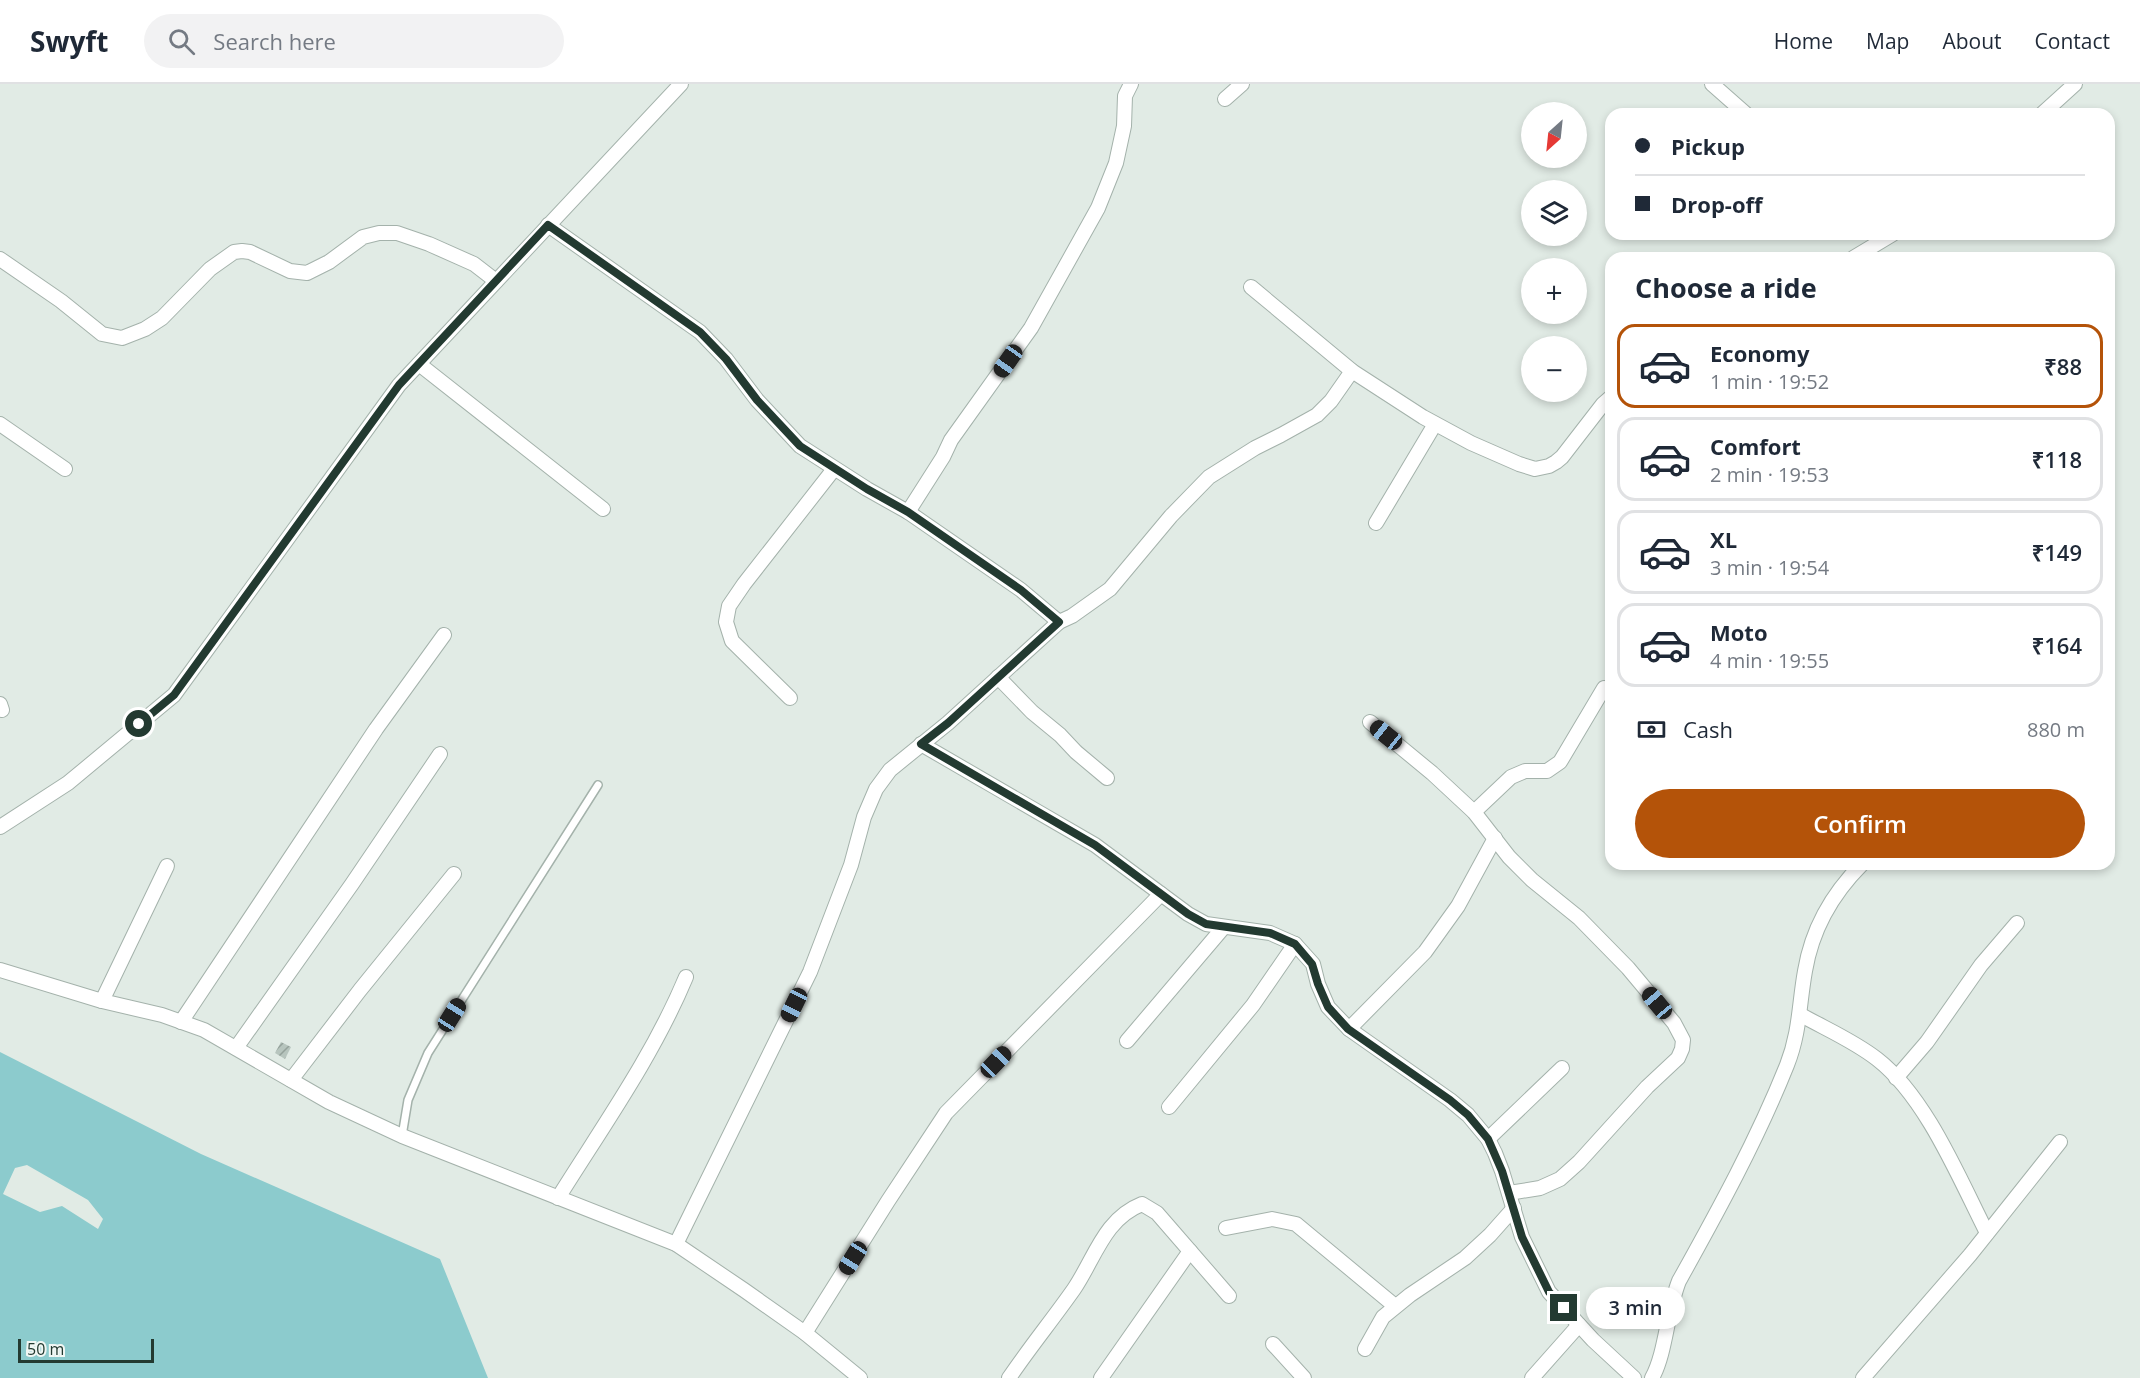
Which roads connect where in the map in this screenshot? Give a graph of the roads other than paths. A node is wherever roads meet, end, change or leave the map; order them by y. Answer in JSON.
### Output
{"nodes":[{"id":1,"x":1131,"y":84,"type":"edge"},
{"id":2,"x":1242,"y":84,"type":"edge"},
{"id":3,"x":1712,"y":84,"type":"edge"},
{"id":4,"x":2075,"y":84,"type":"edge"},
{"id":5,"x":675,"y":86,"type":"edge"},
{"id":6,"x":1225,"y":99,"type":"dead end"},
{"id":7,"x":1739,"y":108,"type":"edge"},
{"id":8,"x":2049,"y":108,"type":"edge"},
{"id":9,"x":548,"y":225,"type":"junction"},
{"id":10,"x":1872,"y":240,"type":"edge"},
{"id":11,"x":1859,"y":252,"type":"edge"},
{"id":12,"x":0,"y":259,"type":"edge"},
{"id":13,"x":496,"y":281,"type":"junction"},
{"id":14,"x":1251,"y":287,"type":"dead end"},
{"id":15,"x":418,"y":364,"type":"junction"},
{"id":16,"x":1352,"y":371,"type":"junction"},
{"id":17,"x":1605,"y":402,"type":"edge"},
{"id":18,"x":0,"y":424,"type":"edge"},
{"id":19,"x":1435,"y":424,"type":"junction"},
{"id":20,"x":65,"y":468,"type":"dead end"},
{"id":21,"x":834,"y":469,"type":"junction"},
{"id":22,"x":603,"y":509,"type":"dead end"},
{"id":23,"x":908,"y":512,"type":"junction"},
{"id":24,"x":1376,"y":523,"type":"dead end"},
{"id":25,"x":1059,"y":622,"type":"junction"},
{"id":26,"x":444,"y":635,"type":"dead end"},
{"id":27,"x":998,"y":678,"type":"junction"},
{"id":28,"x":1604,"y":688,"type":"dead end"},
{"id":29,"x":790,"y":698,"type":"dead end"},
{"id":30,"x":1370,"y":722,"type":"dead end"},
{"id":31,"x":921,"y":744,"type":"junction"},
{"id":32,"x":440,"y":754,"type":"dead end"},
{"id":33,"x":1107,"y":778,"type":"dead end"},
{"id":34,"x":598,"y":785,"type":"dead end"},
{"id":35,"x":1474,"y":812,"type":"junction"},
{"id":36,"x":0,"y":827,"type":"edge"},
{"id":37,"x":1495,"y":838,"type":"junction"},
{"id":38,"x":167,"y":866,"type":"dead end"},
{"id":39,"x":1857,"y":870,"type":"edge"},
{"id":40,"x":453,"y":874,"type":"dead end"},
{"id":41,"x":1161,"y":894,"type":"junction"},
{"id":42,"x":2017,"y":922,"type":"dead end"},
{"id":43,"x":1223,"y":928,"type":"junction"},
{"id":44,"x":1295,"y":944,"type":"junction"},
{"id":45,"x":0,"y":970,"type":"edge"},
{"id":46,"x":687,"y":977,"type":"dead end"},
{"id":47,"x":102,"y":1001,"type":"junction"},
{"id":48,"x":1801,"y":1015,"type":"junction"},
{"id":49,"x":181,"y":1022,"type":"junction"},
{"id":50,"x":1348,"y":1029,"type":"junction"},
{"id":51,"x":1127,"y":1041,"type":"dead end"},
{"id":52,"x":236,"y":1048,"type":"junction"},
{"id":53,"x":1562,"y":1068,"type":"dead end"},
{"id":54,"x":1896,"y":1078,"type":"junction"},
{"id":55,"x":291,"y":1080,"type":"junction"},
{"id":56,"x":1169,"y":1107,"type":"dead end"},
{"id":57,"x":402,"y":1136,"type":"junction"},
{"id":58,"x":1488,"y":1139,"type":"junction"},
{"id":59,"x":2060,"y":1142,"type":"dead end"},
{"id":60,"x":1509,"y":1193,"type":"junction"},
{"id":61,"x":558,"y":1198,"type":"junction"},
{"id":62,"x":1514,"y":1208,"type":"junction"},
{"id":63,"x":1226,"y":1228,"type":"dead end"},
{"id":64,"x":1987,"y":1233,"type":"junction"},
{"id":65,"x":676,"y":1244,"type":"junction"},
{"id":66,"x":1190,"y":1251,"type":"junction"},
{"id":67,"x":1229,"y":1296,"type":"dead end"},
{"id":68,"x":1395,"y":1306,"type":"junction"},
{"id":69,"x":1578,"y":1325,"type":"junction"},
{"id":70,"x":805,"y":1334,"type":"junction"},
{"id":71,"x":1273,"y":1344,"type":"dead end"},
{"id":72,"x":1365,"y":1349,"type":"dead end"},
{"id":73,"x":860,"y":1378,"type":"edge"},
{"id":74,"x":1010,"y":1378,"type":"edge"},
{"id":75,"x":1101,"y":1378,"type":"edge"},
{"id":76,"x":1304,"y":1378,"type":"edge"},
{"id":77,"x":1532,"y":1378,"type":"edge"},
{"id":78,"x":1634,"y":1378,"type":"edge"},
{"id":79,"x":1652,"y":1378,"type":"edge"},
{"id":80,"x":1863,"y":1378,"type":"edge"}],
"edges":[{"from":1,"to":23,"type":"street"},
{"from":2,"to":6,"type":"street"},
{"from":3,"to":7,"type":"street"},
{"from":4,"to":8,"type":"street"},
{"from":5,"to":9,"type":"street"},
{"from":9,"to":13,"type":"street"},
{"from":9,"to":21,"type":"street"},
{"from":10,"to":11,"type":"street"},
{"from":12,"to":13,"type":"street"},
{"from":13,"to":15,"type":"street"},
{"from":14,"to":16,"type":"street"},
{"from":15,"to":22,"type":"street"},
{"from":15,"to":36,"type":"street"},
{"from":16,"to":19,"type":"street"},
{"from":16,"to":25,"type":"street"},
{"from":17,"to":19,"type":"street"},
{"from":18,"to":20,"type":"street"},
{"from":19,"to":24,"type":"street"},
{"from":21,"to":23,"type":"street"},
{"from":21,"to":29,"type":"street"},
{"from":23,"to":25,"type":"street"},
{"from":25,"to":27,"type":"street"},
{"from":26,"to":49,"type":"street"},
{"from":27,"to":31,"type":"street"},
{"from":27,"to":33,"type":"street"},
{"from":28,"to":35,"type":"street"},
{"from":30,"to":35,"type":"street"},
{"from":31,"to":41,"type":"street"},
{"from":31,"to":65,"type":"street"},
{"from":32,"to":52,"type":"street"},
{"from":34,"to":57,"type":"lane"},
{"from":35,"to":37,"type":"street"},
{"from":37,"to":50,"type":"street"},
{"from":37,"to":60,"type":"street"},
{"from":38,"to":47,"type":"street"},
{"from":39,"to":48,"type":"street"},
{"from":40,"to":55,"type":"street"},
{"from":41,"to":43,"type":"street"},
{"from":41,"to":70,"type":"street"},
{"from":42,"to":54,"type":"street"},
{"from":43,"to":44,"type":"street"},
{"from":43,"to":51,"type":"street"},
{"from":44,"to":50,"type":"street"},
{"from":44,"to":56,"type":"street"},
{"from":45,"to":47,"type":"street"},
{"from":46,"to":61,"type":"street"},
{"from":47,"to":49,"type":"street"},
{"from":48,"to":54,"type":"street"},
{"from":48,"to":79,"type":"street"},
{"from":49,"to":52,"type":"street"},
{"from":50,"to":58,"type":"street"},
{"from":52,"to":55,"type":"street"},
{"from":53,"to":58,"type":"street"},
{"from":54,"to":64,"type":"street"},
{"from":55,"to":57,"type":"street"},
{"from":57,"to":61,"type":"street"},
{"from":58,"to":60,"type":"street"},
{"from":59,"to":64,"type":"street"},
{"from":60,"to":62,"type":"street"},
{"from":61,"to":65,"type":"street"},
{"from":62,"to":68,"type":"street"},
{"from":62,"to":69,"type":"street"},
{"from":63,"to":68,"type":"street"},
{"from":64,"to":80,"type":"street"},
{"from":65,"to":70,"type":"street"},
{"from":66,"to":67,"type":"street"},
{"from":66,"to":74,"type":"street"},
{"from":66,"to":75,"type":"street"},
{"from":68,"to":72,"type":"street"},
{"from":69,"to":77,"type":"street"},
{"from":69,"to":78,"type":"street"},
{"from":70,"to":73,"type":"street"},
{"from":71,"to":76,"type":"street"}]}
